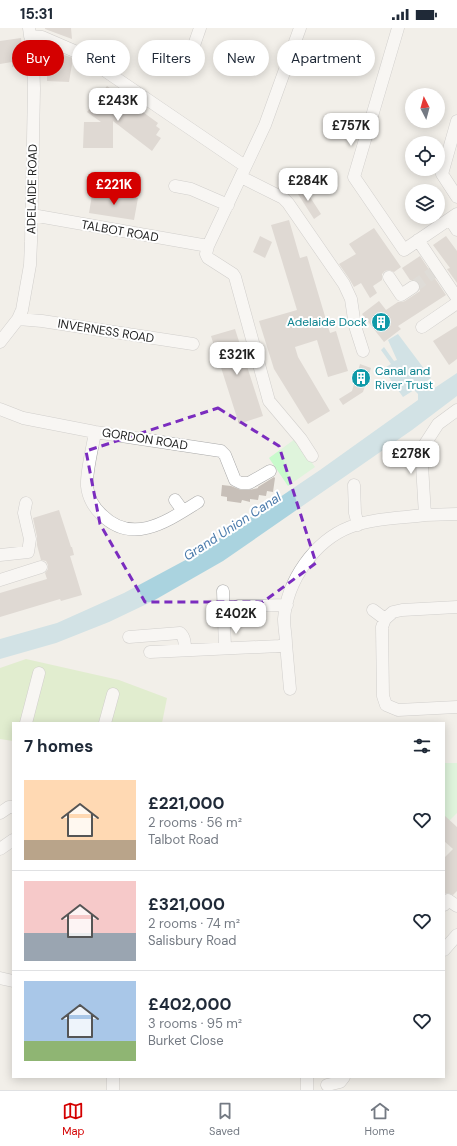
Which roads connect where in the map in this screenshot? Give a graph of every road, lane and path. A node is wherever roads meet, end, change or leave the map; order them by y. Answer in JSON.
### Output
{"nodes":[{"id":1,"x":200,"y":28,"type":"edge"},
{"id":2,"x":300,"y":28,"type":"edge"},
{"id":3,"x":398,"y":28,"type":"edge"},
{"id":4,"x":30,"y":32,"type":"edge"},
{"id":5,"x":196,"y":40,"type":"edge"},
{"id":6,"x":457,"y":121,"type":"edge"},
{"id":7,"x":241,"y":176,"type":"junction"},
{"id":8,"x":175,"y":186,"type":"dead end"},
{"id":9,"x":457,"y":197,"type":"edge"},
{"id":10,"x":228,"y":205,"type":"junction"},
{"id":11,"x":32,"y":215,"type":"junction"},
{"id":12,"x":453,"y":217,"type":"edge"},
{"id":13,"x":457,"y":230,"type":"edge"},
{"id":14,"x":418,"y":240,"type":"junction"},
{"id":15,"x":208,"y":252,"type":"junction"},
{"id":16,"x":389,"y":277,"type":"dead end"},
{"id":17,"x":413,"y":287,"type":"tunnel mouth"},
{"id":18,"x":457,"y":298,"type":"edge"},
{"id":19,"x":457,"y":303,"type":"edge"},
{"id":20,"x":18,"y":319,"type":"junction"},
{"id":21,"x":422,"y":327,"type":"dead end"},
{"id":22,"x":0,"y":342,"type":"edge"},
{"id":23,"x":193,"y":344,"type":"dead end"},
{"id":24,"x":363,"y":352,"type":"dead end"},
{"id":25,"x":0,"y":409,"type":"edge"},
{"id":26,"x":457,"y":410,"type":"edge"},
{"id":27,"x":95,"y":432,"type":"junction"},
{"id":28,"x":312,"y":456,"type":"dead end"},
{"id":29,"x":270,"y":470,"type":"dead end"},
{"id":30,"x":354,"y":485,"type":"dead end"},
{"id":31,"x":175,"y":500,"type":"dead end"},
{"id":32,"x":198,"y":502,"type":"dead end"},
{"id":33,"x":26,"y":503,"type":"dead end"},
{"id":34,"x":183,"y":511,"type":"junction"},
{"id":35,"x":457,"y":514,"type":"edge"},
{"id":36,"x":425,"y":515,"type":"junction"},
{"id":37,"x":358,"y":525,"type":"junction"},
{"id":38,"x":0,"y":555,"type":"edge"},
{"id":39,"x":41,"y":568,"type":"dead end"},
{"id":40,"x":0,"y":580,"type":"edge"},
{"id":41,"x":223,"y":591,"type":"dead end"},
{"id":42,"x":287,"y":605,"type":"junction"},
{"id":43,"x":238,"y":606,"type":"dead end"},
{"id":44,"x":457,"y":607,"type":"edge"},
{"id":45,"x":373,"y":610,"type":"dead end"},
{"id":46,"x":385,"y":619,"type":"junction"},
{"id":47,"x":129,"y":637,"type":"dead end"},
{"id":48,"x":286,"y":644,"type":"junction"},
{"id":49,"x":225,"y":648,"type":"junction"},
{"id":50,"x":182,"y":650,"type":"junction"},
{"id":51,"x":150,"y":652,"type":"dead end"},
{"id":52,"x":39,"y":673,"type":"dead end"},
{"id":53,"x":290,"y":689,"type":"dead end"},
{"id":54,"x":112,"y":694,"type":"dead end"},
{"id":55,"x":457,"y":707,"type":"edge"},
{"id":56,"x":26,"y":722,"type":"edge"},
{"id":57,"x":105,"y":722,"type":"edge"},
{"id":58,"x":12,"y":807,"type":"edge"},
{"id":59,"x":0,"y":813,"type":"edge"},
{"id":60,"x":12,"y":841,"type":"edge"},
{"id":61,"x":0,"y":849,"type":"edge"},
{"id":62,"x":445,"y":904,"type":"edge"},
{"id":63,"x":457,"y":906,"type":"edge"},
{"id":64,"x":0,"y":978,"type":"edge"},
{"id":65,"x":12,"y":981,"type":"edge"},
{"id":66,"x":113,"y":1078,"type":"edge"},
{"id":67,"x":308,"y":1078,"type":"edge"},
{"id":68,"x":343,"y":1078,"type":"edge"},
{"id":69,"x":327,"y":1084,"type":"edge"},
{"id":70,"x":113,"y":1090,"type":"edge"},
{"id":71,"x":307,"y":1090,"type":"edge"}],
"edges":[{"from":1,"to":5,"type":"street"},
{"from":2,"to":7,"type":"street"},
{"from":3,"to":14,"type":"street"},
{"from":4,"to":7,"type":"street"},
{"from":4,"to":11,"type":"street","name":"ADELAIDE ROAD"},
{"from":6,"to":9,"type":"street"},
{"from":7,"to":10,"type":"street"},
{"from":7,"to":24,"type":"street"},
{"from":8,"to":10,"type":"street"},
{"from":10,"to":15,"type":"street"},
{"from":11,"to":15,"type":"street","name":"TALBOT ROAD"},
{"from":11,"to":20,"type":"street","name":"ADELAIDE ROAD"},
{"from":12,"to":13,"type":"street"},
{"from":12,"to":14,"type":"street"},
{"from":14,"to":18,"type":"street"},
{"from":15,"to":28,"type":"street"},
{"from":16,"to":17,"type":"street"},
{"from":19,"to":21,"type":"street"},
{"from":20,"to":22,"type":"street","name":"ADELAIDE ROAD"},
{"from":20,"to":23,"type":"street","name":"INVERNESS ROAD"},
{"from":25,"to":27,"type":"street","name":"GORDON ROAD"},
{"from":26,"to":36,"type":"street"},
{"from":27,"to":29,"type":"street","name":"GORDON ROAD"},
{"from":27,"to":34,"type":"street"},
{"from":30,"to":37,"type":"street"},
{"from":31,"to":34,"type":"street"},
{"from":32,"to":34,"type":"street"},
{"from":33,"to":38,"type":"street"},
{"from":35,"to":36,"type":"street"},
{"from":36,"to":37,"type":"street"},
{"from":37,"to":42,"type":"street"},
{"from":39,"to":40,"type":"street"},
{"from":41,"to":49,"type":"street"},
{"from":42,"to":43,"type":"street"},
{"from":42,"to":48,"type":"street"},
{"from":44,"to":46,"type":"street"},
{"from":45,"to":46,"type":"street"},
{"from":46,"to":55,"type":"street"},
{"from":47,"to":50,"type":"street"},
{"from":48,"to":49,"type":"street"},
{"from":48,"to":53,"type":"street"},
{"from":49,"to":50,"type":"street"},
{"from":50,"to":51,"type":"street"},
{"from":52,"to":56,"type":"street"},
{"from":54,"to":57,"type":"street"},
{"from":58,"to":59,"type":"street"},
{"from":60,"to":61,"type":"street"},
{"from":62,"to":63,"type":"street"},
{"from":64,"to":65,"type":"street"},
{"from":66,"to":70,"type":"street"},
{"from":67,"to":71,"type":"street"},
{"from":68,"to":69,"type":"street"}]}
